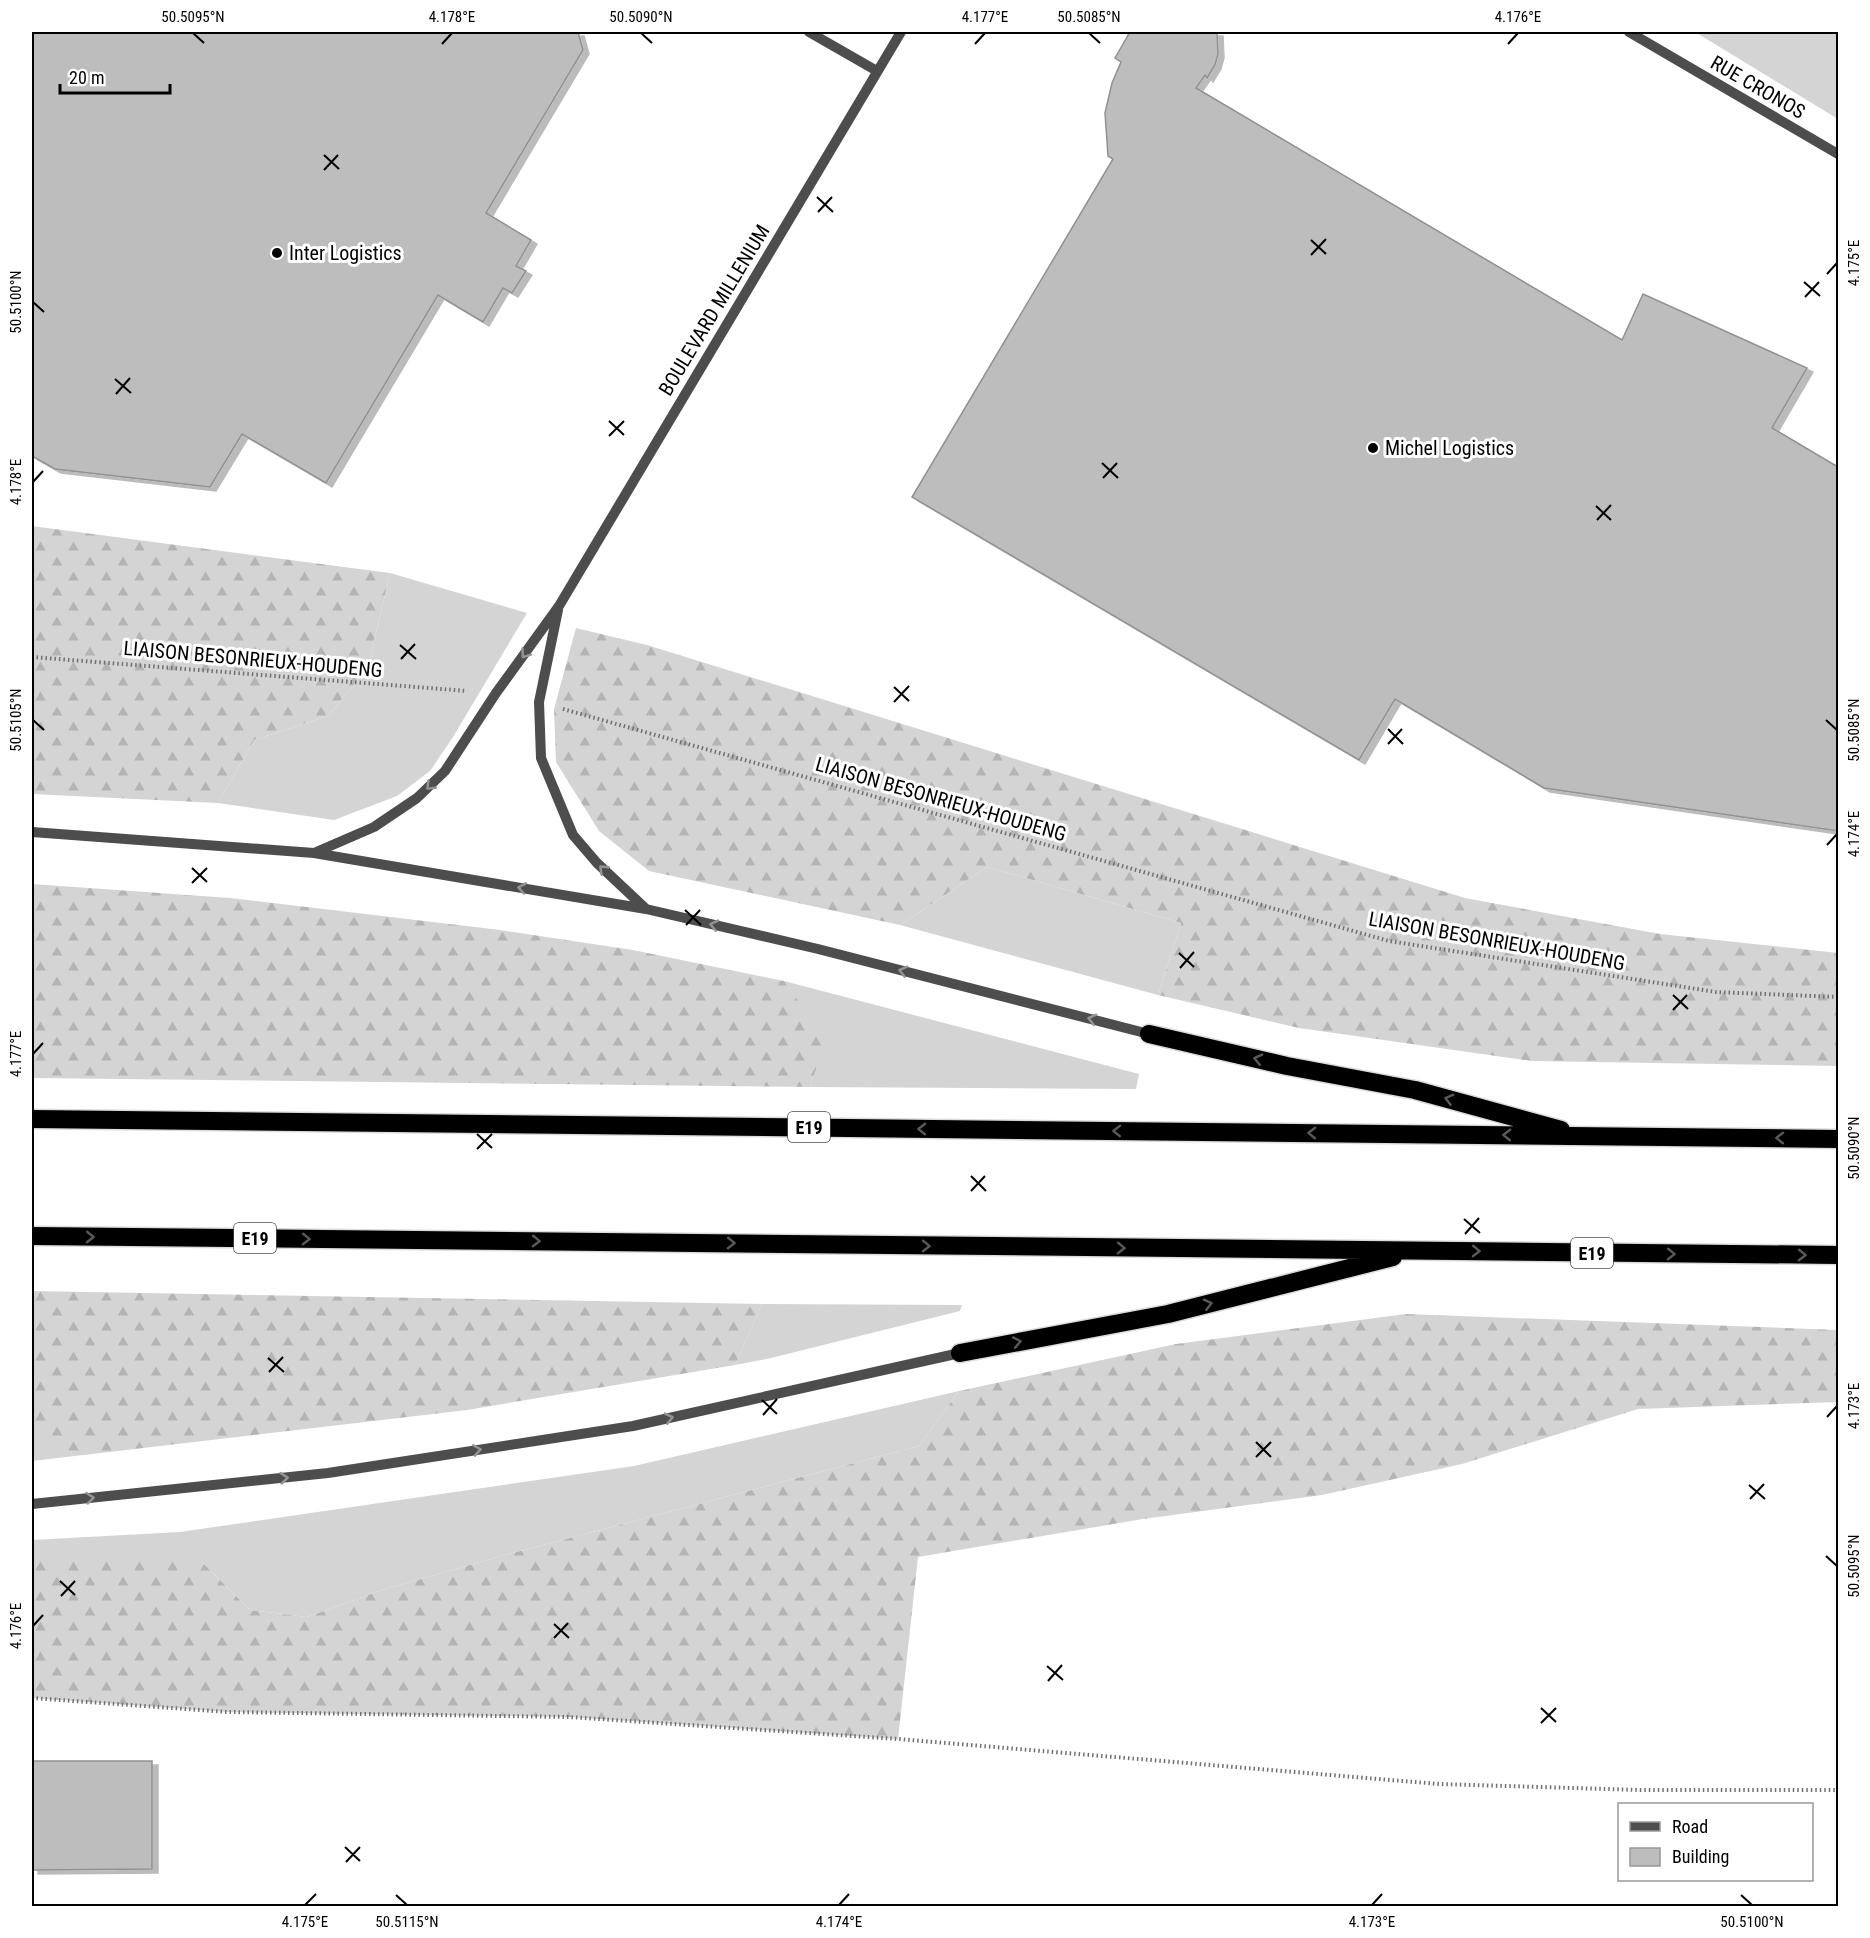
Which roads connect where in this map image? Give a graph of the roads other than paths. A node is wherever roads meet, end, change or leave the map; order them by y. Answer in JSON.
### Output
{"nodes":[{"id":1,"x":809,"y":32,"type":"edge"},
{"id":2,"x":901,"y":32,"type":"edge"},
{"id":3,"x":1629,"y":32,"type":"edge"},
{"id":4,"x":877,"y":71,"type":"junction"},
{"id":5,"x":1839,"y":154,"type":"edge"},
{"id":6,"x":559,"y":606,"type":"junction"},
{"id":7,"x":32,"y":832,"type":"edge"},
{"id":8,"x":314,"y":853,"type":"junction"},
{"id":9,"x":646,"y":909,"type":"junction"},
{"id":10,"x":1149,"y":1034,"type":"joint"},
{"id":11,"x":32,"y":1119,"type":"edge"},
{"id":12,"x":1586,"y":1136,"type":"junction"},
{"id":13,"x":1839,"y":1139,"type":"edge"},
{"id":14,"x":32,"y":1236,"type":"edge"},
{"id":15,"x":1418,"y":1251,"type":"junction"},
{"id":16,"x":1839,"y":1255,"type":"edge"},
{"id":17,"x":960,"y":1353,"type":"joint"},
{"id":18,"x":32,"y":1504,"type":"edge"}],
"edges":[{"from":1,"to":4,"type":"street"},
{"from":2,"to":4,"type":"street","name":"BOULEVARD MILLENIUM"},
{"from":3,"to":5,"type":"street","name":"RUE CRONOS"},
{"from":4,"to":6,"type":"street","name":"BOULEVARD MILLENIUM"},
{"from":6,"to":8,"type":"street","one_way":true},
{"from":9,"to":6,"type":"street","one_way":true},
{"from":7,"to":8,"type":"street"},
{"from":9,"to":8,"type":"street","one_way":true},
{"from":10,"to":9,"type":"street","one_way":true},
{"from":12,"to":10,"type":"highway","one_way":true},
{"from":12,"to":11,"type":"highway","number":"E19","one_way":true},
{"from":13,"to":12,"type":"highway","number":"E19","one_way":true},
{"from":14,"to":15,"type":"highway","number":"E19","one_way":true},
{"from":15,"to":16,"type":"highway","number":"E19","one_way":true},
{"from":17,"to":15,"type":"highway","one_way":true},
{"from":18,"to":17,"type":"street","one_way":true}]}
